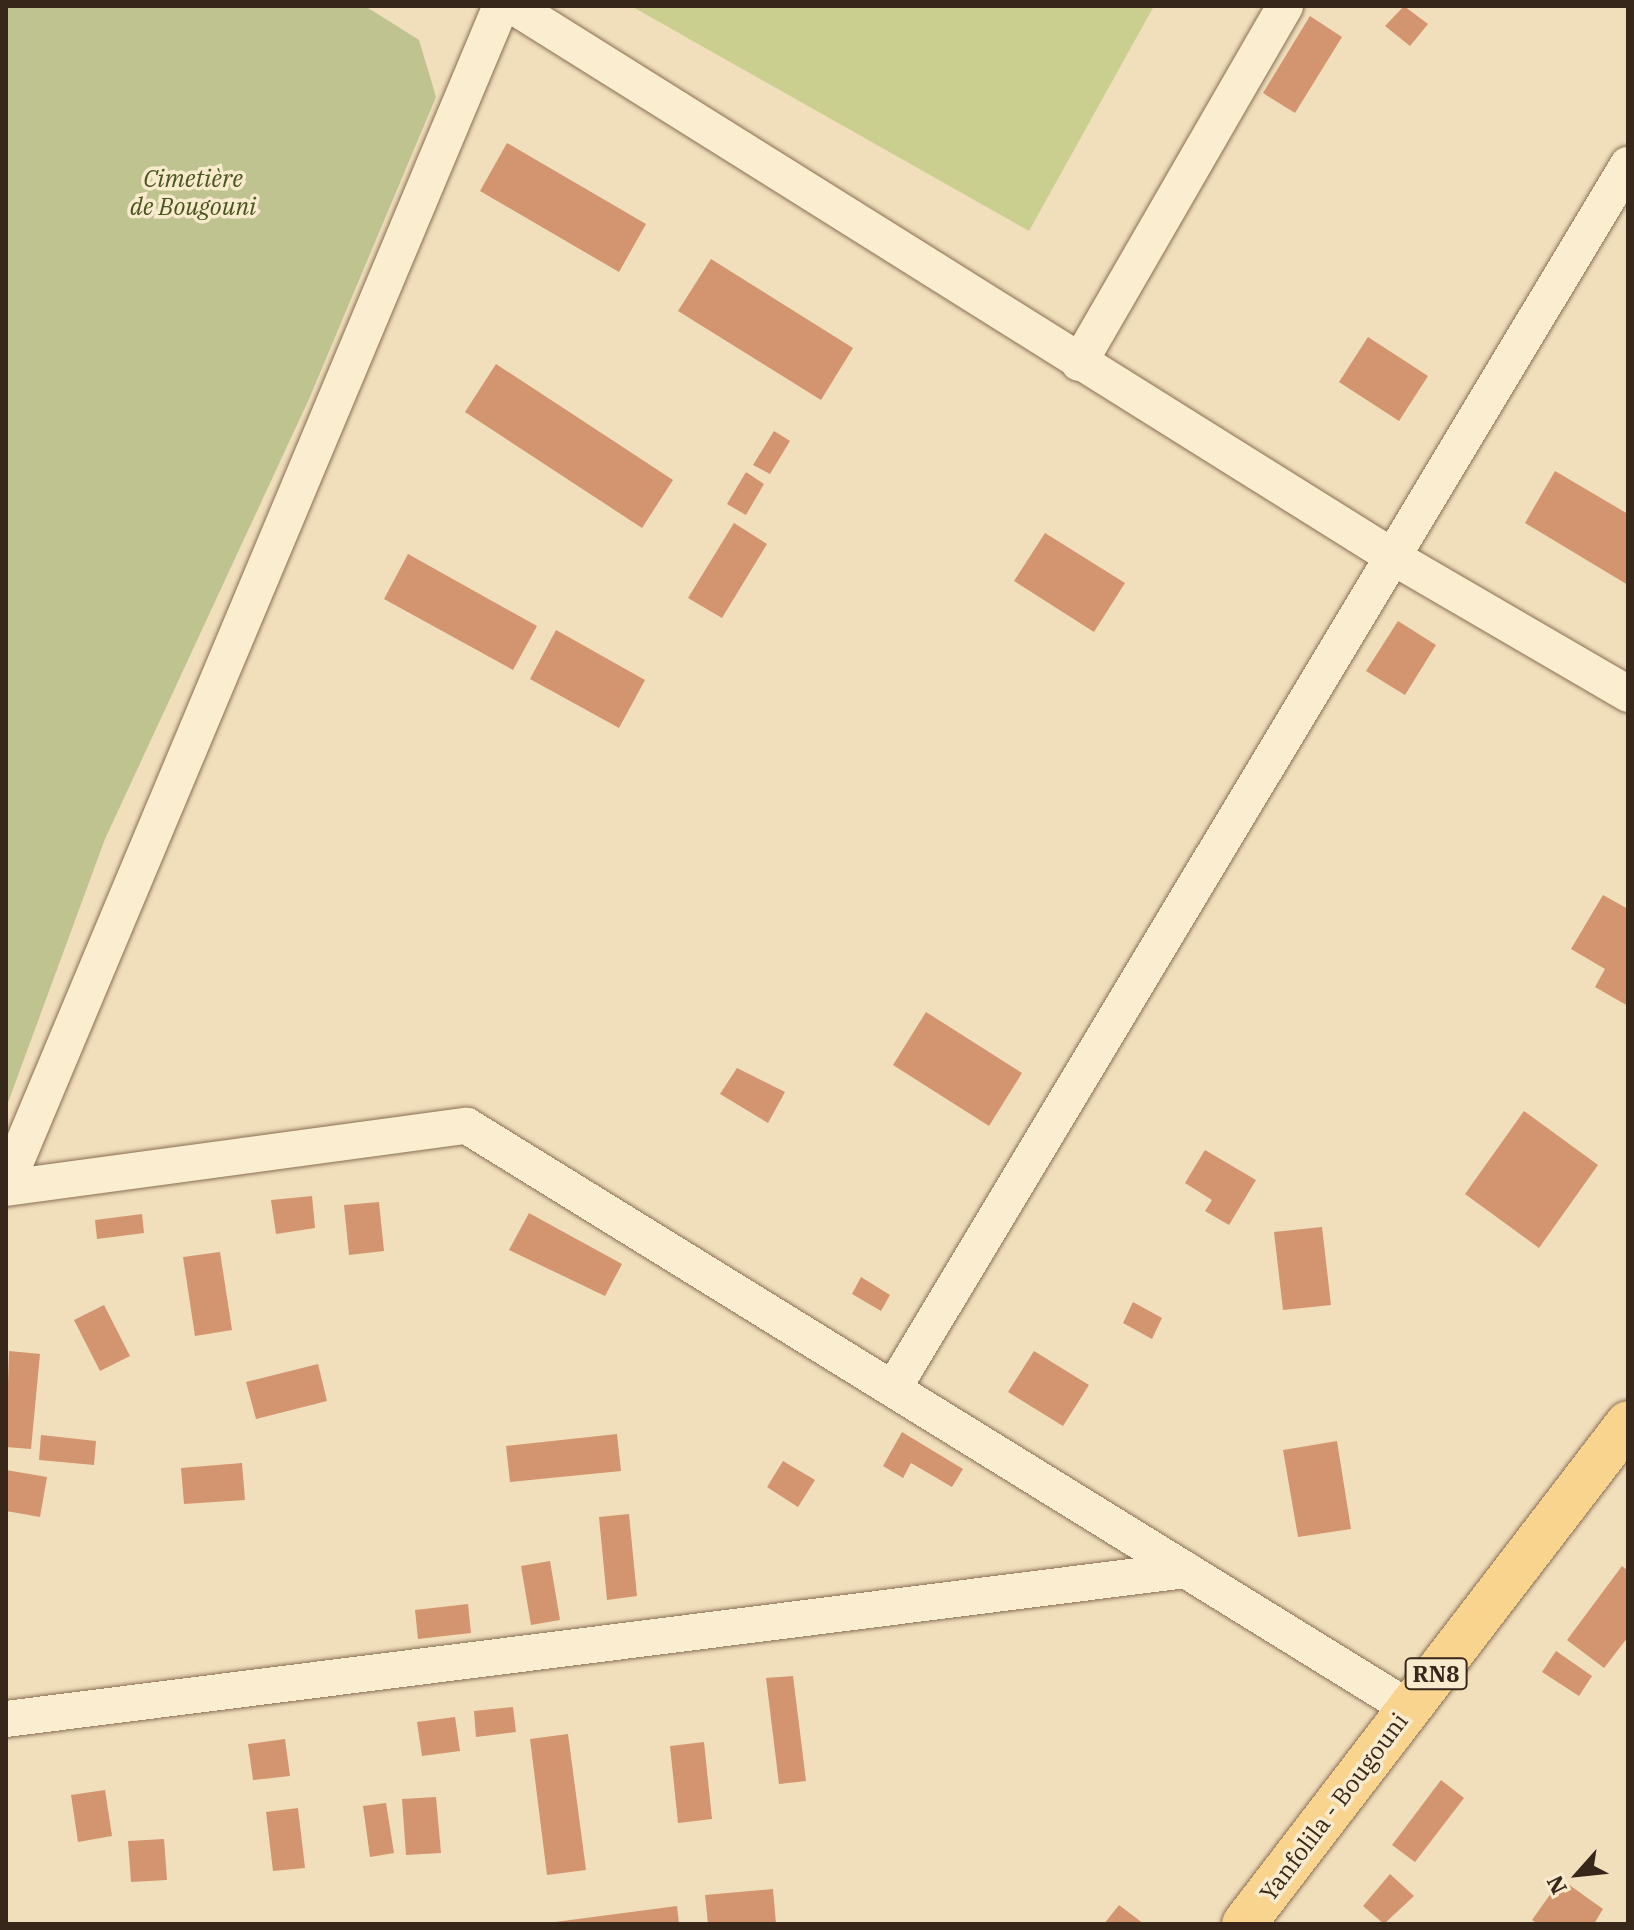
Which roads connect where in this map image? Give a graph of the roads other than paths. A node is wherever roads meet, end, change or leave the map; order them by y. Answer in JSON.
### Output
{"nodes":[{"id":1,"x":501,"y":6,"type":"edge"},
{"id":2,"x":513,"y":6,"type":"edge"},
{"id":3,"x":1285,"y":6,"type":"edge"},
{"id":4,"x":1628,"y":165,"type":"edge"},
{"id":5,"x":1079,"y":363,"type":"junction"},
{"id":6,"x":1393,"y":557,"type":"junction"},
{"id":7,"x":1628,"y":694,"type":"edge"},
{"id":8,"x":6,"y":1186,"type":"edge"},
{"id":9,"x":893,"y":1389,"type":"junction"},
{"id":10,"x":1628,"y":1423,"type":"edge"},
{"id":11,"x":1186,"y":1570,"type":"junction"},
{"id":12,"x":1409,"y":1708,"type":"junction"},
{"id":13,"x":6,"y":1719,"type":"edge"},
{"id":14,"x":1244,"y":1924,"type":"edge"}],
"edges":[{"from":1,"to":8,"type":"street"},
{"from":2,"to":5,"type":"street"},
{"from":3,"to":5,"type":"street"},
{"from":4,"to":6,"type":"street"},
{"from":5,"to":6,"type":"street"},
{"from":6,"to":7,"type":"street"},
{"from":6,"to":9,"type":"street"},
{"from":8,"to":9,"type":"street"},
{"from":9,"to":11,"type":"street"},
{"from":10,"to":12,"type":"main road","name":"Yanfolila - Bougouni","number":"RN8"},
{"from":11,"to":12,"type":"street"},
{"from":11,"to":13,"type":"street"},
{"from":12,"to":14,"type":"main road","name":"Yanfolila - Bougouni","number":"RN8"}]}
